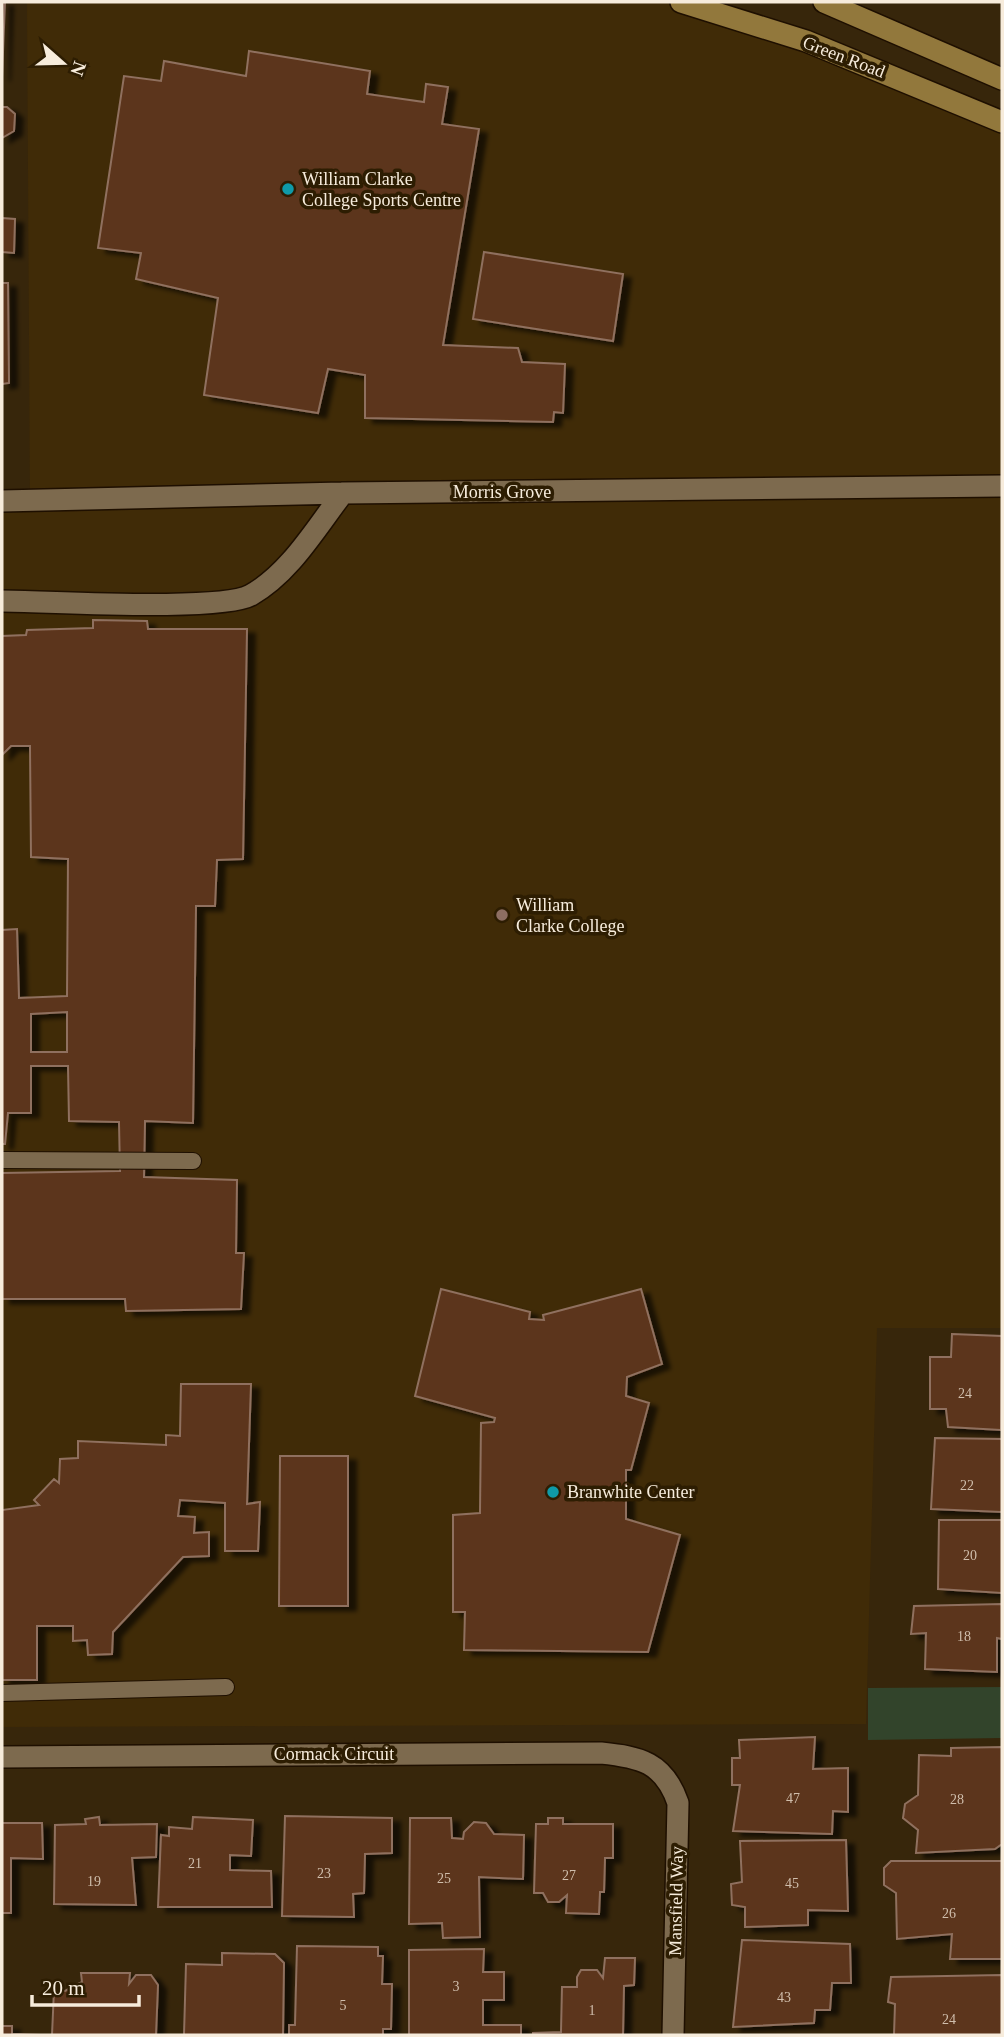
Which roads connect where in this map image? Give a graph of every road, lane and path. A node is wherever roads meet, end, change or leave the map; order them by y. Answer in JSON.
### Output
{"nodes":[{"id":1,"x":681,"y":2,"type":"edge"},
{"id":2,"x":824,"y":2,"type":"edge"},
{"id":3,"x":1002,"y":79,"type":"edge"},
{"id":4,"x":1002,"y":122,"type":"edge"},
{"id":5,"x":1002,"y":486,"type":"edge"},
{"id":6,"x":343,"y":493,"type":"junction"},
{"id":7,"x":2,"y":501,"type":"edge"},
{"id":8,"x":2,"y":601,"type":"edge"},
{"id":9,"x":2,"y":1160,"type":"edge"},
{"id":10,"x":194,"y":1161,"type":"dead end"},
{"id":11,"x":226,"y":1687,"type":"dead end"},
{"id":12,"x":2,"y":1693,"type":"edge"},
{"id":13,"x":2,"y":1757,"type":"edge"},
{"id":14,"x":661,"y":1771,"type":"joint"},
{"id":15,"x":673,"y":2035,"type":"edge"}],
"edges":[{"from":1,"to":4,"type":"main road","name":"Green Road"},
{"from":2,"to":3,"type":"main road"},
{"from":5,"to":6,"type":"street","name":"Morris Grove"},
{"from":6,"to":7,"type":"street","name":"Morris Grove"},
{"from":6,"to":8,"type":"street"},
{"from":9,"to":10,"type":"lane"},
{"from":11,"to":12,"type":"lane"},
{"from":13,"to":14,"type":"street","name":"Cormack Circuit"},
{"from":14,"to":15,"type":"street","name":"Mansfield Way"}]}
